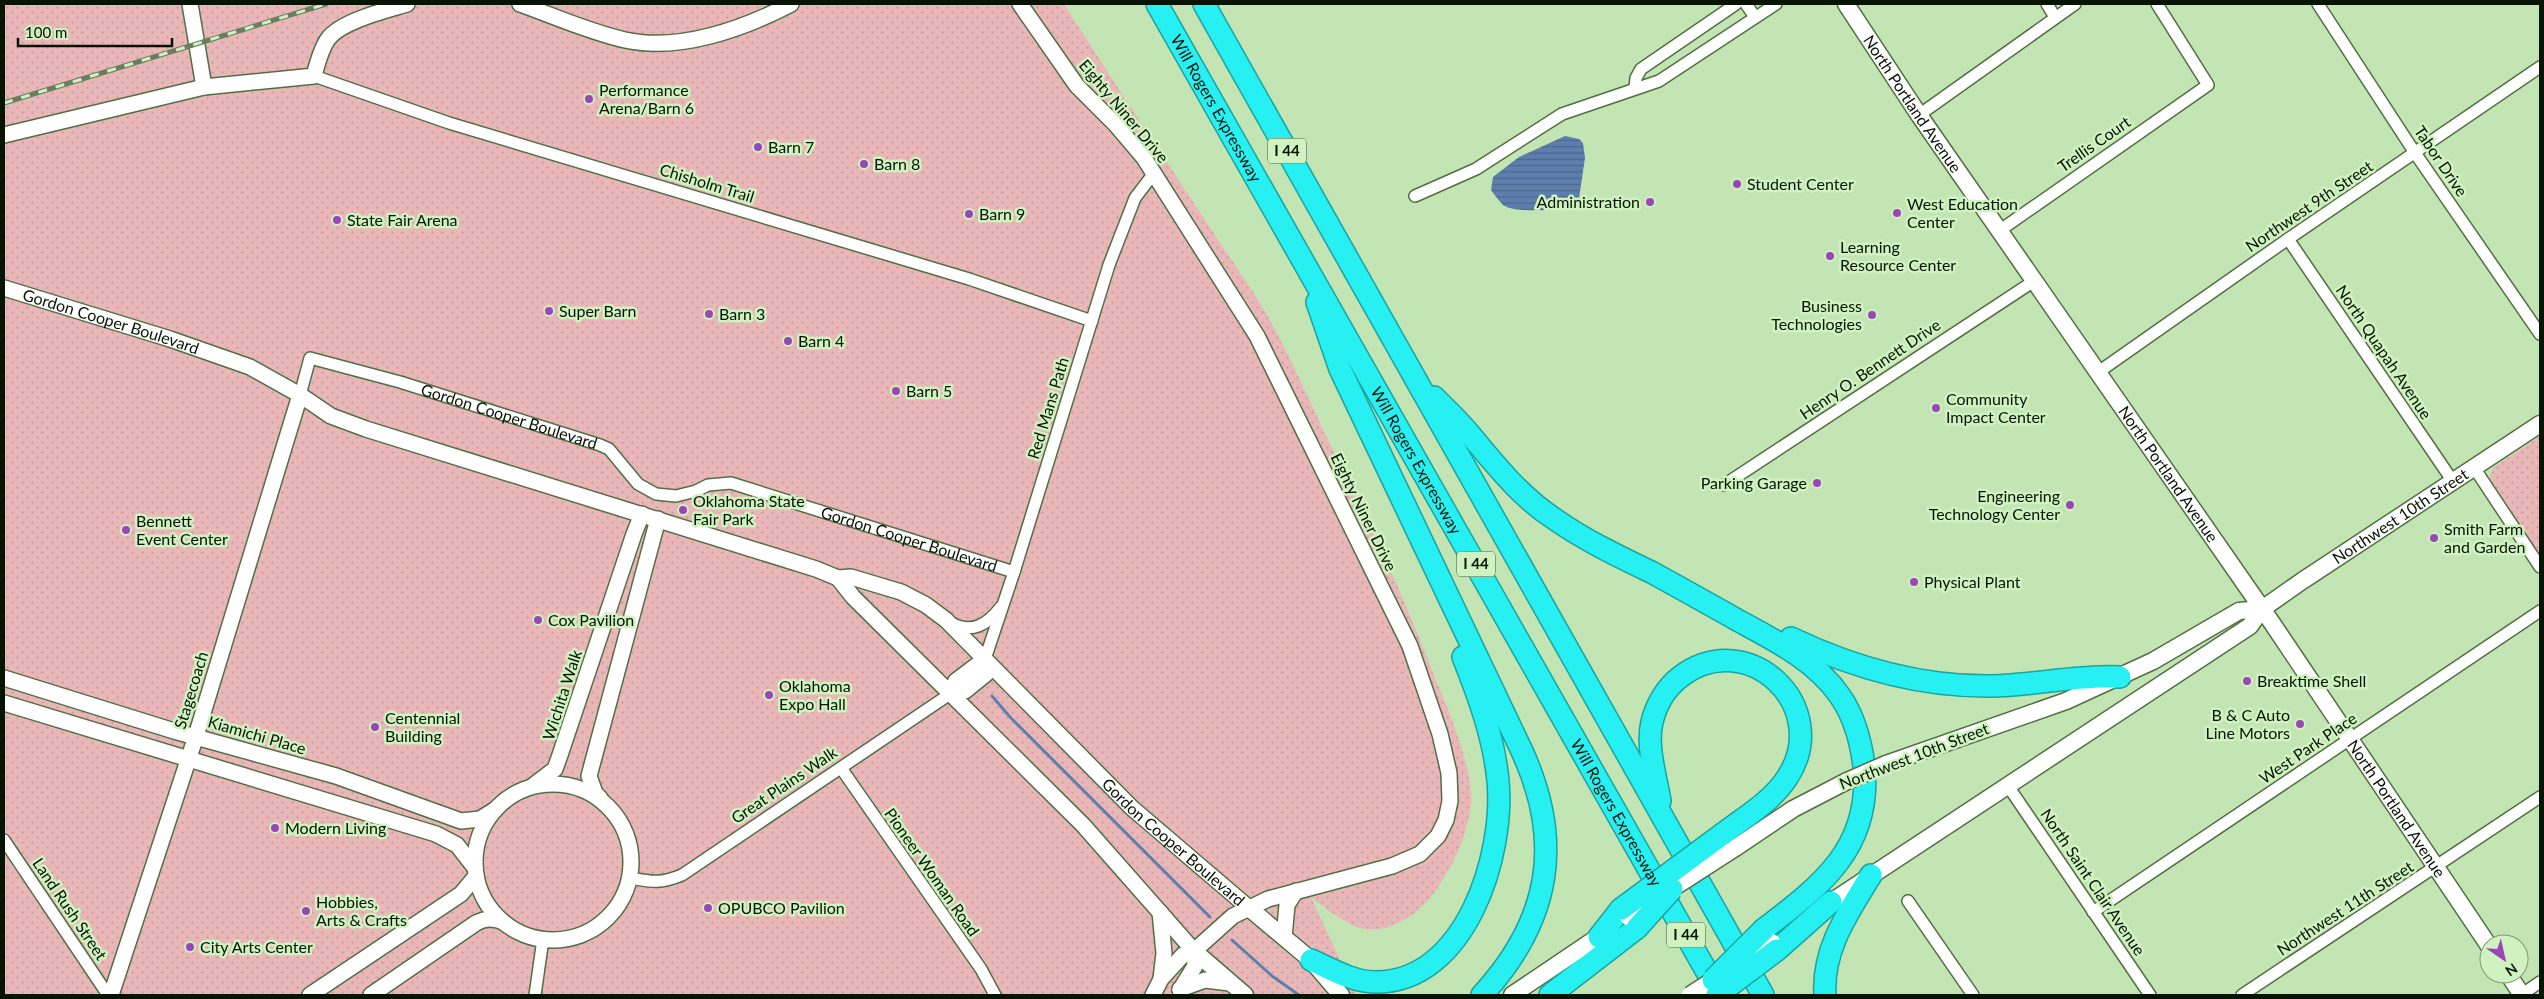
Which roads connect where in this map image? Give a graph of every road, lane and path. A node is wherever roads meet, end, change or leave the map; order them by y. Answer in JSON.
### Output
{"nodes":[{"id":1,"x":190,"y":4,"type":"edge"},
{"id":2,"x":407,"y":4,"type":"edge"},
{"id":3,"x":520,"y":4,"type":"edge"},
{"id":4,"x":791,"y":4,"type":"edge"},
{"id":5,"x":1020,"y":4,"type":"edge"},
{"id":6,"x":1158,"y":4,"type":"edge"},
{"id":7,"x":1204,"y":4,"type":"edge"},
{"id":8,"x":1736,"y":4,"type":"edge"},
{"id":9,"x":1746,"y":4,"type":"edge"},
{"id":10,"x":1776,"y":4,"type":"edge"},
{"id":11,"x":1846,"y":4,"type":"edge"},
{"id":12,"x":2047,"y":4,"type":"edge"},
{"id":13,"x":2075,"y":4,"type":"edge"},
{"id":14,"x":2157,"y":4,"type":"edge"},
{"id":15,"x":2318,"y":4,"type":"edge"},
{"id":16,"x":1755,"y":17,"type":"junction"},
{"id":17,"x":2055,"y":17,"type":"junction"},
{"id":18,"x":1688,"y":37,"type":"junction"},
{"id":19,"x":1700,"y":53,"type":"junction"},
{"id":20,"x":2540,"y":67,"type":"edge"},
{"id":21,"x":314,"y":76,"type":"junction"},
{"id":22,"x":207,"y":83,"type":"junction"},
{"id":23,"x":1635,"y":88,"type":"junction"},
{"id":24,"x":1919,"y":115,"type":"junction"},
{"id":25,"x":4,"y":135,"type":"edge"},
{"id":26,"x":2415,"y":153,"type":"junction"},
{"id":27,"x":1154,"y":173,"type":"junction"},
{"id":28,"x":1415,"y":196,"type":"dead end"},
{"id":29,"x":1999,"y":231,"type":"junction"},
{"id":30,"x":2288,"y":239,"type":"junction"},
{"id":31,"x":1301,"y":253,"type":"junction"},
{"id":32,"x":2034,"y":281,"type":"junction"},
{"id":33,"x":4,"y":288,"type":"edge"},
{"id":34,"x":1092,"y":322,"type":"junction"},
{"id":35,"x":2540,"y":334,"type":"edge"},
{"id":36,"x":2097,"y":373,"type":"junction"},
{"id":37,"x":1416,"y":379,"type":"junction"},
{"id":38,"x":300,"y":394,"type":"junction"},
{"id":39,"x":2540,"y":424,"type":"edge"},
{"id":40,"x":2474,"y":469,"type":"junction"},
{"id":41,"x":2454,"y":483,"type":"junction"},
{"id":42,"x":1724,"y":485,"type":"dead end"},
{"id":43,"x":642,"y":514,"type":"junction"},
{"id":44,"x":658,"y":519,"type":"junction"},
{"id":45,"x":2540,"y":567,"type":"edge"},
{"id":46,"x":1014,"y":572,"type":"junction"},
{"id":47,"x":838,"y":578,"type":"junction"},
{"id":48,"x":1672,"y":584,"type":"junction"},
{"id":49,"x":1444,"y":587,"type":"junction"},
{"id":50,"x":1005,"y":602,"type":"junction"},
{"id":51,"x":2262,"y":609,"type":"junction"},
{"id":52,"x":2540,"y":610,"type":"edge"},
{"id":53,"x":946,"y":620,"type":"junction"},
{"id":54,"x":985,"y":659,"type":"junction"},
{"id":55,"x":4,"y":678,"type":"edge"},
{"id":56,"x":2120,"y":678,"type":"junction"},
{"id":57,"x":950,"y":694,"type":"junction"},
{"id":58,"x":4,"y":703,"type":"edge"},
{"id":59,"x":196,"y":736,"type":"junction"},
{"id":60,"x":2350,"y":738,"type":"junction"},
{"id":61,"x":187,"y":758,"type":"junction"},
{"id":62,"x":841,"y":768,"type":"junction"},
{"id":63,"x":2008,"y":786,"type":"junction"},
{"id":64,"x":527,"y":789,"type":"junction"},
{"id":65,"x":2540,"y":797,"type":"edge"},
{"id":66,"x":604,"y":803,"type":"junction"},
{"id":67,"x":496,"y":809,"type":"junction"},
{"id":68,"x":1662,"y":816,"type":"junction"},
{"id":69,"x":4,"y":840,"type":"edge"},
{"id":70,"x":1729,"y":840,"type":"junction"},
{"id":71,"x":2436,"y":867,"type":"junction"},
{"id":72,"x":476,"y":872,"type":"junction"},
{"id":73,"x":1871,"y":875,"type":"junction"},
{"id":74,"x":630,"y":878,"type":"junction"},
{"id":75,"x":1672,"y":889,"type":"joint"},
{"id":76,"x":1296,"y":891,"type":"junction"},
{"id":77,"x":1908,"y":901,"type":"dead end"},
{"id":78,"x":1831,"y":902,"type":"joint"},
{"id":79,"x":1249,"y":908,"type":"junction"},
{"id":80,"x":1160,"y":912,"type":"junction"},
{"id":81,"x":2093,"y":912,"type":"junction"},
{"id":82,"x":1628,"y":918,"type":"junction"},
{"id":83,"x":503,"y":923,"type":"junction"},
{"id":84,"x":2481,"y":934,"type":"edge"},
{"id":85,"x":1284,"y":937,"type":"junction"},
{"id":86,"x":1599,"y":937,"type":"joint"},
{"id":87,"x":544,"y":939,"type":"junction"},
{"id":88,"x":1771,"y":940,"type":"junction"},
{"id":89,"x":1194,"y":951,"type":"junction"},
{"id":90,"x":1311,"y":960,"type":"junction"},
{"id":91,"x":1161,"y":979,"type":"junction"},
{"id":92,"x":2540,"y":982,"type":"edge"},
{"id":93,"x":1230,"y":983,"type":"junction"},
{"id":94,"x":2514,"y":984,"type":"edge"},
{"id":95,"x":1717,"y":990,"type":"edge"},
{"id":96,"x":1178,"y":992,"type":"edge"},
{"id":97,"x":110,"y":995,"type":"edge"},
{"id":98,"x":310,"y":995,"type":"edge"},
{"id":99,"x":371,"y":995,"type":"edge"},
{"id":100,"x":535,"y":995,"type":"edge"},
{"id":101,"x":995,"y":995,"type":"edge"},
{"id":102,"x":1153,"y":995,"type":"edge"},
{"id":103,"x":1246,"y":995,"type":"edge"},
{"id":104,"x":1341,"y":995,"type":"edge"},
{"id":105,"x":1482,"y":995,"type":"edge"},
{"id":106,"x":1512,"y":995,"type":"edge"},
{"id":107,"x":1550,"y":995,"type":"edge"},
{"id":108,"x":1690,"y":995,"type":"edge"},
{"id":109,"x":1763,"y":995,"type":"edge"},
{"id":110,"x":1825,"y":995,"type":"edge"},
{"id":111,"x":1972,"y":995,"type":"edge"},
{"id":112,"x":2150,"y":995,"type":"edge"},
{"id":113,"x":2242,"y":995,"type":"edge"},
{"id":114,"x":2521,"y":995,"type":"edge"}],
"edges":[{"from":1,"to":22,"type":"street"},
{"from":2,"to":21,"type":"street"},
{"from":3,"to":4,"type":"street"},
{"from":5,"to":27,"type":"street","name":"Eighty Niner Drive"},
{"from":6,"to":31,"type":"highway","name":"Will Rogers Expressway","number":"I 44"},
{"from":7,"to":37,"type":"highway","number":"I 44"},
{"from":8,"to":18,"type":"street"},
{"from":9,"to":16,"type":"street"},
{"from":10,"to":16,"type":"street"},
{"from":11,"to":24,"type":"main road","name":"North Portland Avenue"},
{"from":12,"to":17,"type":"street"},
{"from":13,"to":17,"type":"street"},
{"from":14,"to":29,"type":"street","name":"Trellis Court"},
{"from":15,"to":26,"type":"street","name":"Tabor Drive"},
{"from":16,"to":19,"type":"street"},
{"from":17,"to":24,"type":"street"},
{"from":18,"to":19,"type":"street"},
{"from":18,"to":23,"type":"street"},
{"from":19,"to":23,"type":"street"},
{"from":20,"to":26,"type":"street","name":"Northwest 9th Street"},
{"from":21,"to":22,"type":"street"},
{"from":21,"to":34,"type":"street","name":"Chisholm Trail"},
{"from":22,"to":25,"type":"street"},
{"from":23,"to":28,"type":"street"},
{"from":24,"to":29,"type":"main road","name":"North Portland Avenue"},
{"from":26,"to":30,"type":"street","name":"Northwest 9th Street"},
{"from":26,"to":35,"type":"street","name":"Tabor Drive"},
{"from":27,"to":34,"type":"street","name":"Red Mans Path"},
{"from":27,"to":76,"type":"street","name":"Eighty Niner Drive"},
{"from":29,"to":32,"type":"main road","name":"North Portland Avenue"},
{"from":30,"to":36,"type":"street","name":"Northwest 9th Street"},
{"from":30,"to":41,"type":"street","name":"North Quapah Avenue"},
{"from":31,"to":49,"type":"highway"},
{"from":31,"to":95,"type":"highway","name":"Will Rogers Expressway","number":"I 44"},
{"from":32,"to":36,"type":"main road","name":"North Portland Avenue"},
{"from":32,"to":42,"type":"street","name":"Henry O. Bennett Drive"},
{"from":33,"to":38,"type":"street","name":"Gordon Cooper Boulevard"},
{"from":34,"to":46,"type":"street","name":"Red Mans Path"},
{"from":36,"to":51,"type":"main road","name":"North Portland Avenue"},
{"from":37,"to":48,"type":"highway"},
{"from":37,"to":68,"type":"highway","number":"I 44"},
{"from":38,"to":43,"type":"street","name":"Gordon Cooper Boulevard"},
{"from":38,"to":46,"type":"street","name":"Gordon Cooper Boulevard"},
{"from":38,"to":59,"type":"street","name":"Stagecoach"},
{"from":39,"to":40,"type":"main road","name":"Northwest 10th Street"},
{"from":40,"to":41,"type":"main road","name":"Northwest 10th Street"},
{"from":40,"to":45,"type":"street"},
{"from":41,"to":51,"type":"main road","name":"Northwest 10th Street"},
{"from":43,"to":44,"type":"street","name":"Gordon Cooper Boulevard"},
{"from":43,"to":64,"type":"street","name":"Wichita Walk"},
{"from":44,"to":47,"type":"street","name":"Gordon Cooper Boulevard"},
{"from":44,"to":66,"type":"street"},
{"from":46,"to":50,"type":"street","name":"Red Mans Path"},
{"from":47,"to":53,"type":"street","name":"Gordon Cooper Boulevard"},
{"from":47,"to":57,"type":"street","name":"Gordon Cooper Boulevard"},
{"from":48,"to":56,"type":"highway"},
{"from":48,"to":88,"type":"highway"},
{"from":49,"to":90,"type":"highway"},
{"from":49,"to":105,"type":"highway"},
{"from":50,"to":53,"type":"street"},
{"from":50,"to":54,"type":"street","name":"Red Mans Path"},
{"from":51,"to":56,"type":"main road","name":"Northwest 10th Street"},
{"from":51,"to":60,"type":"main road","name":"North Portland Avenue"},
{"from":51,"to":63,"type":"main road","name":"Northwest 10th Street"},
{"from":52,"to":60,"type":"street","name":"West Park Place"},
{"from":53,"to":54,"type":"street","name":"Gordon Cooper Boulevard"},
{"from":54,"to":57,"type":"street","name":"Great Plains Walk"},
{"from":54,"to":79,"type":"street","name":"Gordon Cooper Boulevard"},
{"from":55,"to":59,"type":"street","name":"Kiamichi Place"},
{"from":56,"to":70,"type":"main road","name":"Northwest 10th Street","bridge":true},
{"from":57,"to":62,"type":"street","name":"Great Plains Walk"},
{"from":57,"to":80,"type":"street","name":"Gordon Cooper Boulevard"},
{"from":58,"to":61,"type":"street"},
{"from":59,"to":61,"type":"street","name":"Stagecoach"},
{"from":59,"to":67,"type":"street","name":"Kiamichi Place"},
{"from":60,"to":71,"type":"main road","name":"North Portland Avenue"},
{"from":60,"to":81,"type":"street","name":"West Park Place"},
{"from":61,"to":72,"type":"street"},
{"from":61,"to":97,"type":"street","name":"Stagecoach"},
{"from":62,"to":74,"type":"street","name":"Great Plains Walk"},
{"from":62,"to":101,"type":"street","name":"Pioneer Woman Road"},
{"from":63,"to":73,"type":"main road","name":"Northwest 10th Street"},
{"from":63,"to":81,"type":"street","name":"North Saint Clair Avenue"},
{"from":64,"to":66,"type":"street"},
{"from":64,"to":67,"type":"street"},
{"from":65,"to":71,"type":"street","name":"Northwest 11th Street"},
{"from":66,"to":74,"type":"street"},
{"from":67,"to":72,"type":"street"},
{"from":68,"to":70,"type":"highway"},
{"from":68,"to":109,"type":"highway","number":"I 44"},
{"from":69,"to":97,"type":"street","name":"Land Rush Street"},
{"from":70,"to":75,"type":"main road","name":"Northwest 10th Street","bridge":true},
{"from":70,"to":82,"type":"highway","bridge":true},
{"from":71,"to":84,"type":"main road","name":"North Portland Avenue"},
{"from":71,"to":113,"type":"street","name":"Northwest 11th Street"},
{"from":72,"to":83,"type":"street"},
{"from":72,"to":98,"type":"street"},
{"from":73,"to":78,"type":"main road","name":"Northwest 10th Street"},
{"from":73,"to":110,"type":"highway"},
{"from":74,"to":87,"type":"street"},
{"from":75,"to":82,"type":"highway","bridge":true},
{"from":76,"to":79,"type":"street","name":"Eighty Niner Drive"},
{"from":76,"to":85,"type":"street"},
{"from":77,"to":111,"type":"street"},
{"from":78,"to":88,"type":"highway"},
{"from":79,"to":85,"type":"main road","name":"Gordon Cooper Boulevard"},
{"from":79,"to":89,"type":"street","name":"Eighty Niner Drive"},
{"from":80,"to":89,"type":"street","name":"Gordon Cooper Boulevard"},
{"from":80,"to":91,"type":"street"},
{"from":81,"to":112,"type":"street","name":"North Saint Clair Avenue"},
{"from":82,"to":86,"type":"highway"},
{"from":82,"to":107,"type":"highway"},
{"from":83,"to":87,"type":"street"},
{"from":83,"to":99,"type":"street"},
{"from":85,"to":90,"type":"main road","name":"Gordon Cooper Boulevard"},
{"from":86,"to":106,"type":"main road"},
{"from":87,"to":100,"type":"street"},
{"from":88,"to":95,"type":"highway","bridge":true},
{"from":89,"to":91,"type":"street","name":"Eighty Niner Drive"},
{"from":89,"to":93,"type":"main road","name":"Gordon Cooper Boulevard"},
{"from":89,"to":96,"type":"street"},
{"from":90,"to":104,"type":"main road","name":"Gordon Cooper Boulevard"},
{"from":91,"to":102,"type":"street","name":"Eighty Niner Drive"},
{"from":92,"to":114,"type":"street"},
{"from":93,"to":96,"type":"street"},
{"from":93,"to":103,"type":"main road","name":"Gordon Cooper Boulevard"},
{"from":94,"to":114,"type":"main road"},
{"from":95,"to":108,"type":"main road","bridge":true}]}
